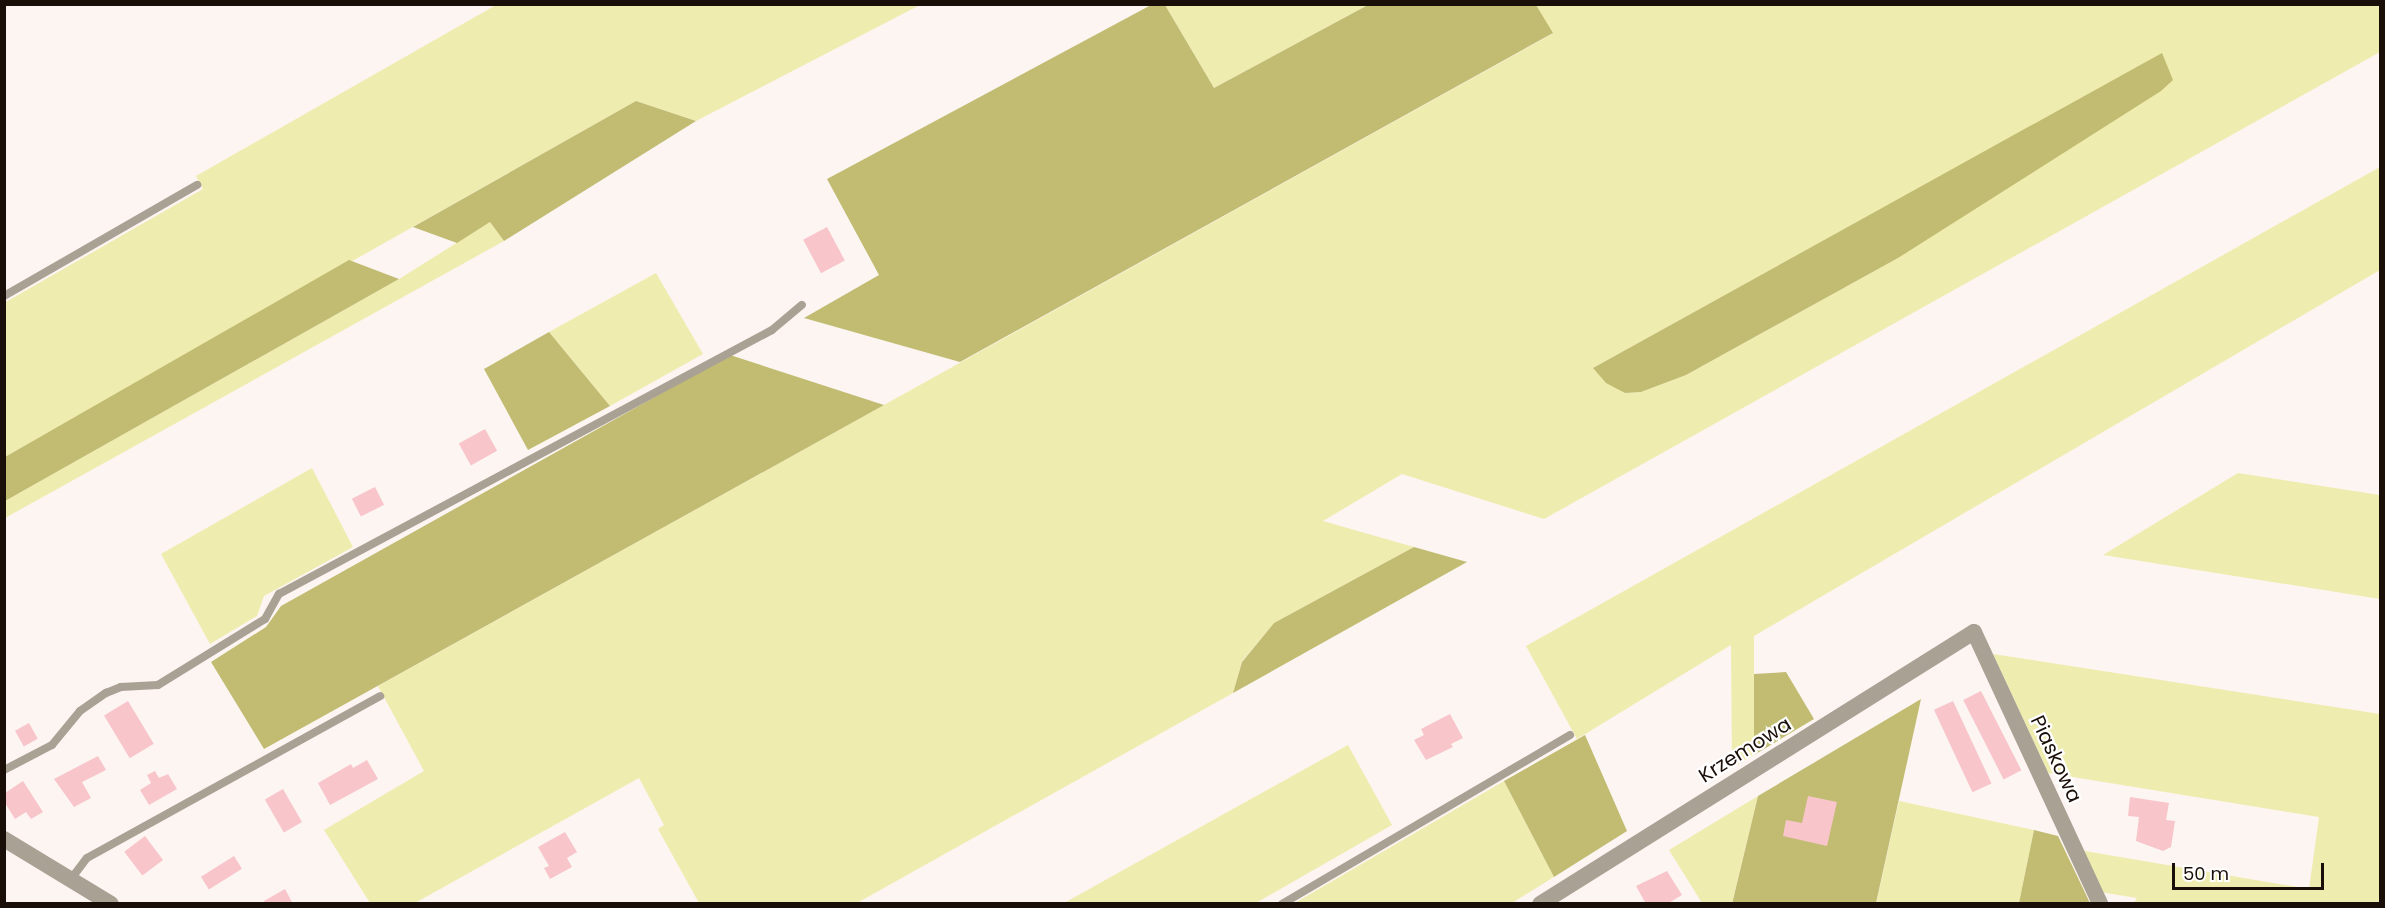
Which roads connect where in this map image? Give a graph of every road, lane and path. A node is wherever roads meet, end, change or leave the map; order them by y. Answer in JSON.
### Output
{"nodes":[{"id":1,"x":197,"y":185,"type":"dead end"},
{"id":2,"x":4,"y":296,"type":"edge"},
{"id":3,"x":802,"y":305,"type":"dead end"},
{"id":4,"x":1974,"y":632,"type":"joint"},
{"id":5,"x":380,"y":696,"type":"dead end"},
{"id":6,"x":1570,"y":735,"type":"dead end"},
{"id":7,"x":4,"y":770,"type":"edge"},
{"id":8,"x":4,"y":839,"type":"edge"},
{"id":9,"x":71,"y":879,"type":"junction"},
{"id":10,"x":111,"y":903,"type":"edge"},
{"id":11,"x":1282,"y":903,"type":"edge"},
{"id":12,"x":1540,"y":903,"type":"edge"},
{"id":13,"x":2100,"y":903,"type":"edge"}],
"edges":[{"from":1,"to":2,"type":"lane"},
{"from":3,"to":7,"type":"lane"},
{"from":4,"to":12,"type":"street","name":"Krzemowa"},
{"from":4,"to":13,"type":"street","name":"Piaskowa"},
{"from":5,"to":9,"type":"lane"},
{"from":6,"to":11,"type":"lane"},
{"from":8,"to":9,"type":"street"},
{"from":9,"to":10,"type":"street"}]}
